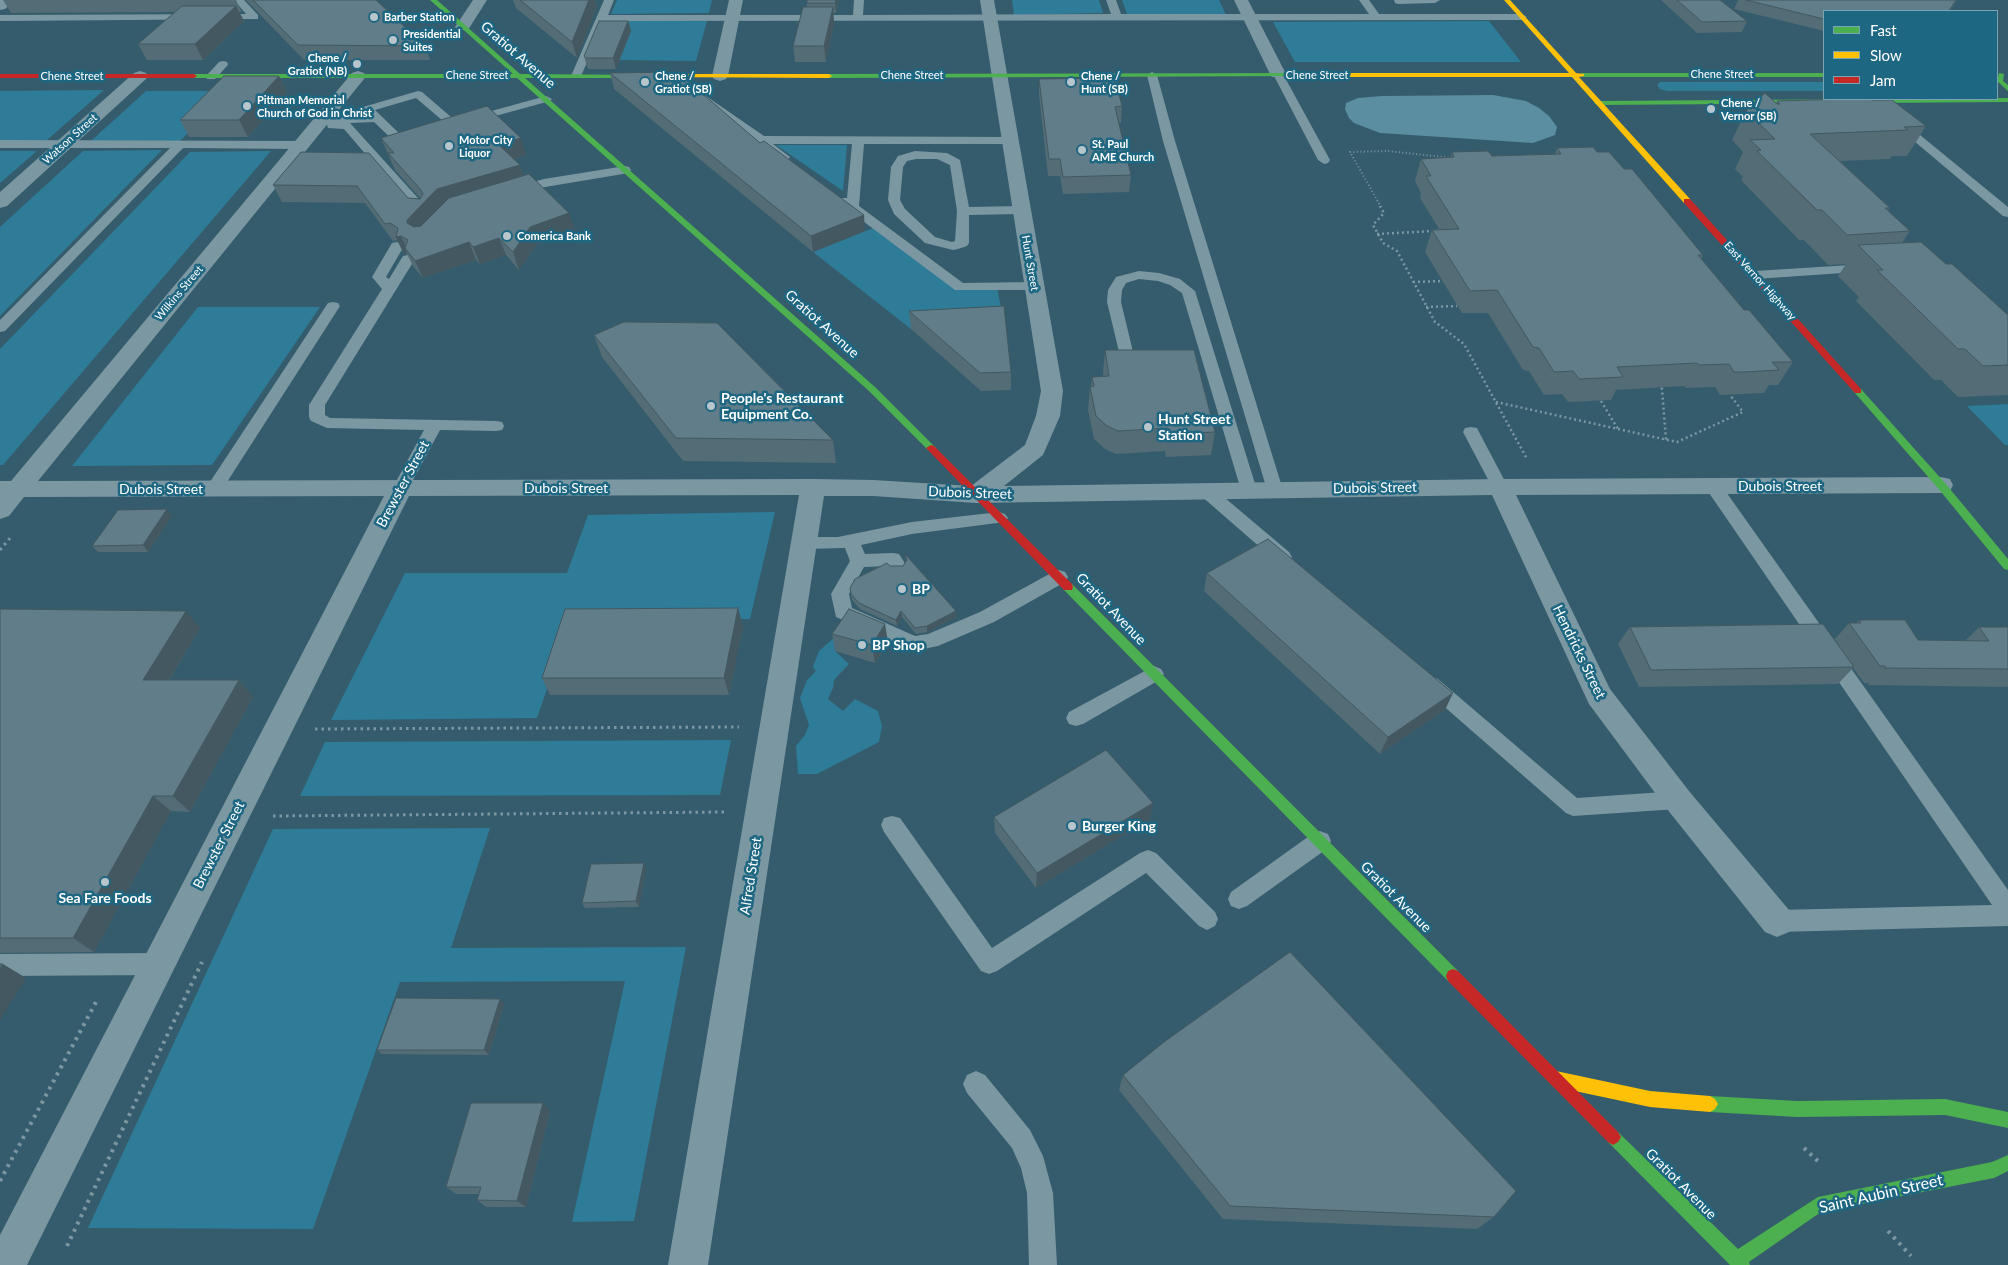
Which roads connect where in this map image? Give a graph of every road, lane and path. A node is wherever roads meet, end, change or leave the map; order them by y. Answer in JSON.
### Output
{"nodes":[{"id":1,"x":8,"y":0,"type":"edge"},
{"id":2,"x":239,"y":0,"type":"edge"},
{"id":3,"x":433,"y":0,"type":"edge"},
{"id":4,"x":480,"y":0,"type":"edge"},
{"id":5,"x":609,"y":0,"type":"edge"},
{"id":6,"x":736,"y":0,"type":"edge"},
{"id":7,"x":859,"y":0,"type":"edge"},
{"id":8,"x":987,"y":0,"type":"edge"},
{"id":9,"x":1111,"y":0,"type":"edge"},
{"id":10,"x":1241,"y":0,"type":"edge"},
{"id":11,"x":1364,"y":0,"type":"edge"},
{"id":12,"x":1436,"y":0,"type":"edge"},
{"id":13,"x":1507,"y":0,"type":"edge"},
{"id":14,"x":1398,"y":1,"type":"edge"},
{"id":15,"x":0,"y":6,"type":"edge"},
{"id":16,"x":1376,"y":17,"type":"junction"},
{"id":17,"x":1522,"y":17,"type":"junction"},
{"id":18,"x":0,"y":18,"type":"edge"},
{"id":19,"x":602,"y":18,"type":"junction"},
{"id":20,"x":732,"y":18,"type":"junction"},
{"id":21,"x":858,"y":18,"type":"junction"},
{"id":22,"x":989,"y":18,"type":"junction"},
{"id":23,"x":1117,"y":18,"type":"junction"},
{"id":24,"x":1250,"y":18,"type":"junction"},
{"id":25,"x":463,"y":27,"type":"junction"},
{"id":26,"x":223,"y":64,"type":"dead end"},
{"id":27,"x":998,"y":74,"type":"junction"},
{"id":28,"x":1278,"y":74,"type":"junction"},
{"id":29,"x":1572,"y":74,"type":"junction"},
{"id":30,"x":1654,"y":74,"type":"junction"},
{"id":31,"x":1823,"y":74,"type":"edge"},
{"id":32,"x":2002,"y":74,"type":"edge"},
{"id":33,"x":1152,"y":75,"type":"junction"},
{"id":34,"x":0,"y":76,"type":"edge"},
{"id":35,"x":140,"y":76,"type":"junction"},
{"id":36,"x":211,"y":76,"type":"junction"},
{"id":37,"x":358,"y":76,"type":"junction"},
{"id":38,"x":519,"y":76,"type":"junction"},
{"id":39,"x":576,"y":76,"type":"junction"},
{"id":40,"x":674,"y":76,"type":"junction"},
{"id":41,"x":720,"y":76,"type":"junction"},
{"id":42,"x":2008,"y":89,"type":"edge"},
{"id":43,"x":546,"y":99,"type":"junction"},
{"id":44,"x":1871,"y":100,"type":"junction"},
{"id":45,"x":1978,"y":100,"type":"edge"},
{"id":46,"x":2008,"y":100,"type":"edge"},
{"id":47,"x":1676,"y":101,"type":"junction"},
{"id":48,"x":1597,"y":103,"type":"junction"},
{"id":49,"x":377,"y":118,"type":"junction"},
{"id":50,"x":318,"y":124,"type":"junction"},
{"id":51,"x":454,"y":125,"type":"junction"},
{"id":52,"x":762,"y":140,"type":"junction"},
{"id":53,"x":858,"y":140,"type":"junction"},
{"id":54,"x":1009,"y":140,"type":"junction"},
{"id":55,"x":0,"y":144,"type":"edge"},
{"id":56,"x":65,"y":144,"type":"junction"},
{"id":57,"x":301,"y":145,"type":"junction"},
{"id":58,"x":179,"y":146,"type":"junction"},
{"id":59,"x":1440,"y":156,"type":"junction"},
{"id":60,"x":1458,"y":158,"type":"edge"},
{"id":61,"x":1324,"y":160,"type":"dead end"},
{"id":62,"x":1444,"y":162,"type":"edge"},
{"id":63,"x":792,"y":163,"type":"edge"},
{"id":64,"x":625,"y":170,"type":"junction"},
{"id":65,"x":830,"y":191,"type":"edge"},
{"id":66,"x":502,"y":195,"type":"edge"},
{"id":67,"x":0,"y":202,"type":"edge"},
{"id":68,"x":854,"y":208,"type":"junction"},
{"id":69,"x":1021,"y":210,"type":"junction"},
{"id":70,"x":422,"y":211,"type":"edge"},
{"id":71,"x":963,"y":211,"type":"junction"},
{"id":72,"x":2008,"y":213,"type":"edge"},
{"id":73,"x":1435,"y":231,"type":"edge"},
{"id":74,"x":1378,"y":234,"type":"junction"},
{"id":75,"x":397,"y":246,"type":"edge"},
{"id":76,"x":411,"y":263,"type":"edge"},
{"id":77,"x":1885,"y":268,"type":"edge"},
{"id":78,"x":1755,"y":274,"type":"junction"},
{"id":79,"x":1443,"y":281,"type":"edge"},
{"id":80,"x":1413,"y":282,"type":"junction"},
{"id":81,"x":1034,"y":286,"type":"junction"},
{"id":82,"x":389,"y":288,"type":"junction"},
{"id":83,"x":332,"y":306,"type":"dead end"},
{"id":84,"x":1458,"y":306,"type":"edge"},
{"id":85,"x":1426,"y":307,"type":"junction"},
{"id":86,"x":0,"y":328,"type":"edge"},
{"id":87,"x":1127,"y":356,"type":"edge"},
{"id":88,"x":1657,"y":382,"type":"edge"},
{"id":89,"x":1730,"y":395,"type":"edge"},
{"id":90,"x":1600,"y":401,"type":"edge"},
{"id":91,"x":1496,"y":402,"type":"junction"},
{"id":92,"x":434,"y":426,"type":"junction"},
{"id":93,"x":496,"y":426,"type":"dead end"},
{"id":94,"x":1619,"y":430,"type":"junction"},
{"id":95,"x":1471,"y":432,"type":"dead end"},
{"id":96,"x":1666,"y":440,"type":"junction"},
{"id":97,"x":1529,"y":461,"type":"dead end"},
{"id":98,"x":1941,"y":485,"type":"junction"},
{"id":99,"x":813,"y":486,"type":"junction"},
{"id":100,"x":1500,"y":486,"type":"junction"},
{"id":101,"x":1713,"y":486,"type":"junction"},
{"id":102,"x":400,"y":488,"type":"junction"},
{"id":103,"x":9,"y":489,"type":"edge"},
{"id":104,"x":214,"y":489,"type":"junction"},
{"id":105,"x":1249,"y":490,"type":"junction"},
{"id":106,"x":1276,"y":490,"type":"junction"},
{"id":107,"x":1206,"y":491,"type":"junction"},
{"id":108,"x":976,"y":495,"type":"junction"},
{"id":109,"x":0,"y":510,"type":"edge"},
{"id":110,"x":999,"y":518,"type":"junction"},
{"id":111,"x":851,"y":541,"type":"junction"},
{"id":112,"x":804,"y":543,"type":"junction"},
{"id":113,"x":859,"y":561,"type":"junction"},
{"id":114,"x":897,"y":565,"type":"edge"},
{"id":115,"x":2008,"y":566,"type":"edge"},
{"id":116,"x":1296,"y":568,"type":"edge"},
{"id":117,"x":877,"y":575,"type":"edge"},
{"id":118,"x":1059,"y":577,"type":"junction"},
{"id":119,"x":1416,"y":672,"type":"edge"},
{"id":120,"x":1154,"y":674,"type":"junction"},
{"id":121,"x":1076,"y":718,"type":"dead end"},
{"id":122,"x":742,"y":728,"type":"dead end"},
{"id":123,"x":315,"y":729,"type":"dead end"},
{"id":124,"x":1678,"y":800,"type":"junction"},
{"id":125,"x":726,"y":812,"type":"dead end"},
{"id":126,"x":273,"y":816,"type":"dead end"},
{"id":127,"x":892,"y":825,"type":"dead end"},
{"id":128,"x":1320,"y":842,"type":"junction"},
{"id":129,"x":1239,"y":899,"type":"dead end"},
{"id":130,"x":2008,"y":909,"type":"edge"},
{"id":131,"x":2008,"y":914,"type":"edge"},
{"id":132,"x":1207,"y":919,"type":"dead end"},
{"id":133,"x":1777,"y":921,"type":"joint"},
{"id":134,"x":207,"y":953,"type":"dead end"},
{"id":135,"x":116,"y":964,"type":"junction"},
{"id":136,"x":159,"y":964,"type":"junction"},
{"id":137,"x":0,"y":965,"type":"edge"},
{"id":138,"x":1556,"y":1079,"type":"junction"},
{"id":139,"x":976,"y":1084,"type":"dead end"},
{"id":140,"x":2008,"y":1120,"type":"edge"},
{"id":141,"x":1798,"y":1142,"type":"dead end"},
{"id":142,"x":2008,"y":1163,"type":"edge"},
{"id":143,"x":1823,"y":1166,"type":"dead end"},
{"id":144,"x":0,"y":1181,"type":"edge"},
{"id":145,"x":1886,"y":1228,"type":"dead end"},
{"id":146,"x":67,"y":1246,"type":"dead end"},
{"id":147,"x":1911,"y":1256,"type":"dead end"},
{"id":148,"x":1736,"y":1264,"type":"edge"},
{"id":149,"x":6,"y":1265,"type":"edge"},
{"id":150,"x":688,"y":1265,"type":"edge"},
{"id":151,"x":1043,"y":1265,"type":"edge"}],
"edges":[{"from":1,"to":15,"type":"street"},
{"from":2,"to":18,"type":"lane"},
{"from":3,"to":25,"type":"street","name":"Gratiot Avenue"},
{"from":4,"to":25,"type":"street"},
{"from":5,"to":19,"type":"lane"},
{"from":6,"to":20,"type":"street"},
{"from":7,"to":21,"type":"lane"},
{"from":8,"to":22,"type":"street","name":"Hunt Street"},
{"from":9,"to":23,"type":"lane"},
{"from":10,"to":24,"type":"street"},
{"from":11,"to":16,"type":"lane"},
{"from":12,"to":14,"type":"lane"},
{"from":13,"to":17,"type":"street","name":"East Vernor Highway"},
{"from":16,"to":17,"type":"lane"},
{"from":16,"to":24,"type":"lane"},
{"from":17,"to":29,"type":"street","name":"East Vernor Highway"},
{"from":19,"to":20,"type":"lane"},
{"from":19,"to":39,"type":"lane"},
{"from":20,"to":21,"type":"lane"},
{"from":20,"to":41,"type":"street"},
{"from":21,"to":22,"type":"lane"},
{"from":22,"to":23,"type":"lane"},
{"from":22,"to":27,"type":"street","name":"Hunt Street"},
{"from":23,"to":24,"type":"lane"},
{"from":24,"to":28,"type":"street"},
{"from":25,"to":38,"type":"street","name":"Gratiot Avenue"},
{"from":26,"to":36,"type":"lane"},
{"from":27,"to":33,"type":"street","name":"Chene Street"},
{"from":27,"to":41,"type":"street","name":"Chene Street"},
{"from":27,"to":54,"type":"street","name":"Hunt Street"},
{"from":28,"to":29,"type":"street","name":"Chene Street"},
{"from":28,"to":33,"type":"street","name":"Chene Street"},
{"from":28,"to":61,"type":"lane"},
{"from":29,"to":30,"type":"street","name":"Chene Street"},
{"from":29,"to":48,"type":"street","name":"East Vernor Highway"},
{"from":30,"to":31,"type":"street","name":"Chene Street"},
{"from":30,"to":47,"type":"street"},
{"from":32,"to":42,"type":"street"},
{"from":33,"to":106,"type":"lane"},
{"from":34,"to":35,"type":"street","name":"Chene Street"},
{"from":35,"to":36,"type":"street","name":"Chene Street"},
{"from":35,"to":56,"type":"street","name":"Watson Street"},
{"from":36,"to":37,"type":"street","name":"Chene Street"},
{"from":37,"to":38,"type":"street","name":"Chene Street"},
{"from":37,"to":50,"type":"street","name":"Wilkins Street"},
{"from":38,"to":39,"type":"street","name":"Chene Street"},
{"from":38,"to":43,"type":"street","name":"Gratiot Avenue"},
{"from":39,"to":40,"type":"street","name":"Chene Street"},
{"from":40,"to":41,"type":"street","name":"Chene Street"},
{"from":40,"to":52,"type":"lane"},
{"from":43,"to":51,"type":"lane"},
{"from":43,"to":64,"type":"street","name":"Gratiot Avenue"},
{"from":44,"to":45,"type":"street","name":"Chene Street"},
{"from":44,"to":47,"type":"street","name":"Chene Street"},
{"from":44,"to":72,"type":"lane"},
{"from":45,"to":46,"type":"street","name":"Chene Street"},
{"from":47,"to":48,"type":"street","name":"Chene Street"},
{"from":48,"to":78,"type":"street","name":"East Vernor Highway"},
{"from":49,"to":50,"type":"lane"},
{"from":49,"to":51,"type":"lane"},
{"from":49,"to":51,"type":"lane"},
{"from":50,"to":57,"type":"street","name":"Wilkins Street"},
{"from":50,"to":70,"type":"lane"},
{"from":52,"to":53,"type":"lane"},
{"from":52,"to":63,"type":"lane"},
{"from":53,"to":54,"type":"lane"},
{"from":53,"to":68,"type":"lane"},
{"from":54,"to":69,"type":"street","name":"Hunt Street"},
{"from":55,"to":56,"type":"lane"},
{"from":56,"to":58,"type":"lane"},
{"from":56,"to":67,"type":"street","name":"Watson Street"},
{"from":57,"to":58,"type":"lane"},
{"from":57,"to":103,"type":"street","name":"Wilkins Street"},
{"from":58,"to":86,"type":"lane"},
{"from":59,"to":60,"type":"path"},
{"from":59,"to":62,"type":"path"},
{"from":59,"to":74,"type":"path"},
{"from":64,"to":66,"type":"lane"},
{"from":64,"to":108,"type":"street","name":"Gratiot Avenue"},
{"from":65,"to":68,"type":"lane"},
{"from":68,"to":81,"type":"lane"},
{"from":69,"to":71,"type":"lane"},
{"from":69,"to":81,"type":"street","name":"Hunt Street"},
{"from":71,"to":71,"type":"lane"},
{"from":73,"to":74,"type":"path"},
{"from":74,"to":80,"type":"path"},
{"from":75,"to":82,"type":"lane"},
{"from":76,"to":82,"type":"lane"},
{"from":77,"to":78,"type":"lane"},
{"from":78,"to":98,"type":"street","name":"East Vernor Highway"},
{"from":79,"to":80,"type":"path"},
{"from":80,"to":85,"type":"path"},
{"from":81,"to":108,"type":"street","name":"Hunt Street"},
{"from":82,"to":92,"type":"lane"},
{"from":83,"to":104,"type":"lane"},
{"from":84,"to":85,"type":"path"},
{"from":85,"to":91,"type":"path"},
{"from":87,"to":105,"type":"lane"},
{"from":88,"to":96,"type":"path"},
{"from":89,"to":96,"type":"path"},
{"from":90,"to":94,"type":"path"},
{"from":91,"to":94,"type":"path"},
{"from":91,"to":97,"type":"path"},
{"from":92,"to":93,"type":"lane"},
{"from":92,"to":102,"type":"lane","name":"Brewster Street"},
{"from":94,"to":96,"type":"path"},
{"from":95,"to":100,"type":"lane","name":"Hendricks Street"},
{"from":98,"to":101,"type":"street","name":"Dubois Street"},
{"from":98,"to":115,"type":"street","name":"East Vernor Highway"},
{"from":99,"to":102,"type":"street","name":"Dubois Street"},
{"from":99,"to":108,"type":"street","name":"Dubois Street"},
{"from":99,"to":112,"type":"street","name":"Alfred Street"},
{"from":100,"to":101,"type":"street","name":"Dubois Street"},
{"from":100,"to":106,"type":"street","name":"Dubois Street"},
{"from":100,"to":124,"type":"street","name":"Hendricks Street"},
{"from":101,"to":130,"type":"lane"},
{"from":102,"to":104,"type":"street","name":"Dubois Street"},
{"from":102,"to":136,"type":"street","name":"Brewster Street"},
{"from":103,"to":104,"type":"street","name":"Dubois Street"},
{"from":103,"to":109,"type":"street","name":"Wilkins Street"},
{"from":105,"to":106,"type":"street","name":"Dubois Street"},
{"from":105,"to":107,"type":"street","name":"Dubois Street"},
{"from":107,"to":108,"type":"street","name":"Dubois Street"},
{"from":107,"to":116,"type":"lane"},
{"from":108,"to":110,"type":"street","name":"Gratiot Avenue"},
{"from":110,"to":111,"type":"lane"},
{"from":110,"to":118,"type":"street","name":"Gratiot Avenue"},
{"from":111,"to":112,"type":"lane"},
{"from":111,"to":113,"type":"lane"},
{"from":112,"to":150,"type":"street","name":"Alfred Street"},
{"from":113,"to":114,"type":"lane"},
{"from":113,"to":117,"type":"lane"},
{"from":113,"to":118,"type":"lane"},
{"from":118,"to":120,"type":"street","name":"Gratiot Avenue"},
{"from":119,"to":124,"type":"lane"},
{"from":120,"to":121,"type":"lane"},
{"from":120,"to":128,"type":"street","name":"Gratiot Avenue"},
{"from":122,"to":123,"type":"path"},
{"from":124,"to":133,"type":"street","name":"Hendricks Street"},
{"from":125,"to":126,"type":"path"},
{"from":127,"to":132,"type":"lane"},
{"from":128,"to":129,"type":"lane"},
{"from":128,"to":138,"type":"street","name":"Gratiot Avenue"},
{"from":131,"to":133,"type":"lane"},
{"from":134,"to":146,"type":"path"},
{"from":135,"to":136,"type":"lane"},
{"from":135,"to":137,"type":"lane"},
{"from":135,"to":144,"type":"path"},
{"from":136,"to":149,"type":"street","name":"Brewster Street"},
{"from":138,"to":140,"type":"street"},
{"from":138,"to":148,"type":"street","name":"Gratiot Avenue"},
{"from":139,"to":151,"type":"lane"},
{"from":141,"to":143,"type":"path"},
{"from":142,"to":148,"type":"street","name":"Saint Aubin Street"},
{"from":145,"to":147,"type":"path"}]}
